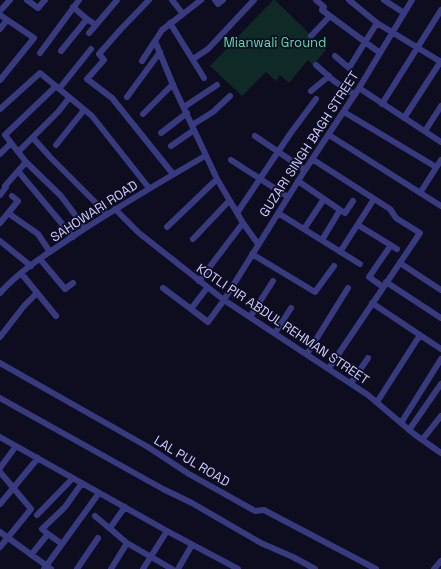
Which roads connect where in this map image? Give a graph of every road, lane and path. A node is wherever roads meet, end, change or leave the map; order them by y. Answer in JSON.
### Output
{"nodes":[{"id":1,"x":10,"y":0,"type":"edge"},
{"id":2,"x":27,"y":0,"type":"edge"},
{"id":3,"x":45,"y":0,"type":"edge"},
{"id":4,"x":79,"y":0,"type":"edge"},
{"id":5,"x":117,"y":0,"type":"edge"},
{"id":6,"x":149,"y":0,"type":"edge"},
{"id":7,"x":172,"y":0,"type":"edge"},
{"id":8,"x":201,"y":0,"type":"edge"},
{"id":9,"x":215,"y":0,"type":"edge"},
{"id":10,"x":222,"y":0,"type":"edge"},
{"id":11,"x":254,"y":0,"type":"edge"},
{"id":12,"x":316,"y":0,"type":"edge"},
{"id":13,"x":350,"y":0,"type":"edge"},
{"id":14,"x":384,"y":0,"type":"edge"},
{"id":15,"x":412,"y":0,"type":"edge"},
{"id":16,"x":73,"y":7,"type":"junction"},
{"id":17,"x":0,"y":10,"type":"edge"},
{"id":18,"x":441,"y":10,"type":"edge"},
{"id":19,"x":404,"y":13,"type":"junction"},
{"id":20,"x":183,"y":14,"type":"junction"},
{"id":21,"x":0,"y":15,"type":"edge"},
{"id":22,"x":330,"y":16,"type":"junction"},
{"id":23,"x":87,"y":19,"type":"junction"},
{"id":24,"x":8,"y":20,"type":"junction"},
{"id":25,"x":170,"y":23,"type":"junction"},
{"id":26,"x":377,"y":23,"type":"junction"},
{"id":27,"x":96,"y":25,"type":"junction"},
{"id":28,"x":0,"y":29,"type":"edge"},
{"id":29,"x":89,"y":33,"type":"dead end"},
{"id":30,"x":393,"y":33,"type":"junction"},
{"id":31,"x":311,"y":36,"type":"dead end"},
{"id":32,"x":155,"y":41,"type":"junction"},
{"id":33,"x":365,"y":42,"type":"junction"},
{"id":34,"x":418,"y":48,"type":"junction"},
{"id":35,"x":92,"y":49,"type":"dead end"},
{"id":36,"x":61,"y":51,"type":"dead end"},
{"id":37,"x":160,"y":52,"type":"junction"},
{"id":38,"x":40,"y":53,"type":"dead end"},
{"id":39,"x":380,"y":53,"type":"junction"},
{"id":40,"x":334,"y":56,"type":"dead end"},
{"id":41,"x":193,"y":60,"type":"junction"},
{"id":42,"x":142,"y":61,"type":"dead end"},
{"id":43,"x":441,"y":61,"type":"edge"},
{"id":44,"x":316,"y":65,"type":"dead end"},
{"id":45,"x":329,"y":76,"type":"junction"},
{"id":46,"x":204,"y":78,"type":"dead end"},
{"id":47,"x":0,"y":79,"type":"edge"},
{"id":48,"x":173,"y":84,"type":"junction"},
{"id":49,"x":217,"y":85,"type":"dead end"},
{"id":50,"x":57,"y":88,"type":"junction"},
{"id":51,"x":359,"y":88,"type":"junction"},
{"id":52,"x":312,"y":91,"type":"dead end"},
{"id":53,"x":355,"y":95,"type":"junction"},
{"id":54,"x":230,"y":96,"type":"dead end"},
{"id":55,"x":127,"y":97,"type":"dead end"},
{"id":56,"x":69,"y":98,"type":"junction"},
{"id":57,"x":316,"y":99,"type":"dead end"},
{"id":58,"x":382,"y":104,"type":"junction"},
{"id":59,"x":441,"y":106,"type":"edge"},
{"id":60,"x":0,"y":109,"type":"edge"},
{"id":61,"x":84,"y":110,"type":"junction"},
{"id":62,"x":185,"y":110,"type":"junction"},
{"id":63,"x":344,"y":112,"type":"junction"},
{"id":64,"x":143,"y":114,"type":"dead end"},
{"id":65,"x":404,"y":118,"type":"junction"},
{"id":66,"x":193,"y":127,"type":"junction"},
{"id":67,"x":425,"y":131,"type":"junction"},
{"id":68,"x":161,"y":133,"type":"dead end"},
{"id":69,"x":329,"y":135,"type":"junction"},
{"id":70,"x":255,"y":136,"type":"dead end"},
{"id":71,"x":33,"y":138,"type":"junction"},
{"id":72,"x":441,"y":142,"type":"edge"},
{"id":73,"x":11,"y":143,"type":"junction"},
{"id":74,"x":56,"y":145,"type":"dead end"},
{"id":75,"x":171,"y":146,"type":"dead end"},
{"id":76,"x":18,"y":152,"type":"junction"},
{"id":77,"x":278,"y":152,"type":"junction"},
{"id":78,"x":0,"y":154,"type":"edge"},
{"id":79,"x":205,"y":156,"type":"junction"},
{"id":80,"x":231,"y":160,"type":"dead end"},
{"id":81,"x":312,"y":160,"type":"junction"},
{"id":82,"x":441,"y":160,"type":"edge"},
{"id":83,"x":26,"y":162,"type":"junction"},
{"id":84,"x":436,"y":167,"type":"junction"},
{"id":85,"x":305,"y":170,"type":"junction"},
{"id":86,"x":18,"y":171,"type":"junction"},
{"id":87,"x":173,"y":174,"type":"junction"},
{"id":88,"x":216,"y":179,"type":"junction"},
{"id":89,"x":260,"y":179,"type":"junction"},
{"id":90,"x":298,"y":181,"type":"junction"},
{"id":91,"x":149,"y":188,"type":"junction"},
{"id":92,"x":420,"y":193,"type":"junction"},
{"id":93,"x":0,"y":195,"type":"edge"},
{"id":94,"x":12,"y":196,"type":"dead end"},
{"id":95,"x":288,"y":197,"type":"junction"},
{"id":96,"x":324,"y":199,"type":"junction"},
{"id":97,"x":374,"y":199,"type":"junction"},
{"id":98,"x":230,"y":201,"type":"junction"},
{"id":99,"x":353,"y":202,"type":"dead end"},
{"id":100,"x":441,"y":206,"type":"edge"},
{"id":101,"x":115,"y":209,"type":"junction"},
{"id":102,"x":340,"y":210,"type":"junction"},
{"id":103,"x":8,"y":213,"type":"junction"},
{"id":104,"x":237,"y":213,"type":"junction"},
{"id":105,"x":278,"y":213,"type":"junction"},
{"id":106,"x":107,"y":214,"type":"junction"},
{"id":107,"x":0,"y":223,"type":"edge"},
{"id":108,"x":243,"y":223,"type":"junction"},
{"id":109,"x":358,"y":225,"type":"junction"},
{"id":110,"x":167,"y":227,"type":"dead end"},
{"id":111,"x":85,"y":228,"type":"junction"},
{"id":112,"x":304,"y":229,"type":"junction"},
{"id":113,"x":73,"y":237,"type":"junction"},
{"id":114,"x":193,"y":239,"type":"dead end"},
{"id":115,"x":322,"y":240,"type":"junction"},
{"id":116,"x":0,"y":241,"type":"edge"},
{"id":117,"x":258,"y":244,"type":"junction"},
{"id":118,"x":391,"y":246,"type":"junction"},
{"id":119,"x":397,"y":249,"type":"dead end"},
{"id":120,"x":50,"y":252,"type":"junction"},
{"id":121,"x":340,"y":252,"type":"junction"},
{"id":122,"x":252,"y":254,"type":"junction"},
{"id":123,"x":40,"y":259,"type":"junction"},
{"id":124,"x":400,"y":263,"type":"junction"},
{"id":125,"x":360,"y":264,"type":"dead end"},
{"id":126,"x":31,"y":266,"type":"junction"},
{"id":127,"x":334,"y":266,"type":"dead end"},
{"id":128,"x":21,"y":273,"type":"junction"},
{"id":129,"x":274,"y":281,"type":"dead end"},
{"id":130,"x":73,"y":282,"type":"dead end"},
{"id":131,"x":199,"y":282,"type":"junction"},
{"id":132,"x":385,"y":284,"type":"junction"},
{"id":133,"x":163,"y":288,"type":"dead end"},
{"id":134,"x":207,"y":288,"type":"junction"},
{"id":135,"x":348,"y":288,"type":"dead end"},
{"id":136,"x":441,"y":290,"type":"edge"},
{"id":137,"x":0,"y":293,"type":"edge"},
{"id":138,"x":37,"y":293,"type":"junction"},
{"id":139,"x":224,"y":300,"type":"junction"},
{"id":140,"x":372,"y":303,"type":"junction"},
{"id":141,"x":291,"y":308,"type":"dead end"},
{"id":142,"x":191,"y":309,"type":"junction"},
{"id":143,"x":56,"y":316,"type":"dead end"},
{"id":144,"x":250,"y":317,"type":"junction"},
{"id":145,"x":441,"y":318,"type":"edge"},
{"id":146,"x":275,"y":333,"type":"junction"},
{"id":147,"x":420,"y":335,"type":"junction"},
{"id":148,"x":0,"y":337,"type":"edge"},
{"id":149,"x":441,"y":349,"type":"edge"},
{"id":150,"x":307,"y":354,"type":"junction"},
{"id":151,"x":368,"y":358,"type":"dead end"},
{"id":152,"x":441,"y":359,"type":"edge"},
{"id":153,"x":0,"y":363,"type":"edge"},
{"id":154,"x":329,"y":368,"type":"junction"},
{"id":155,"x":351,"y":383,"type":"junction"},
{"id":156,"x":441,"y":384,"type":"edge"},
{"id":157,"x":0,"y":398,"type":"edge"},
{"id":158,"x":376,"y":402,"type":"junction"},
{"id":159,"x":441,"y":416,"type":"edge"},
{"id":160,"x":401,"y":423,"type":"junction"},
{"id":161,"x":409,"y":430,"type":"junction"},
{"id":162,"x":0,"y":436,"type":"edge"},
{"id":163,"x":422,"y":440,"type":"junction"},
{"id":164,"x":16,"y":446,"type":"junction"},
{"id":165,"x":441,"y":453,"type":"edge"},
{"id":166,"x":38,"y":458,"type":"junction"},
{"id":167,"x":0,"y":468,"type":"edge"},
{"id":168,"x":0,"y":472,"type":"edge"},
{"id":169,"x":73,"y":478,"type":"junction"},
{"id":170,"x":82,"y":483,"type":"junction"},
{"id":171,"x":13,"y":488,"type":"junction"},
{"id":172,"x":99,"y":493,"type":"junction"},
{"id":173,"x":0,"y":504,"type":"edge"},
{"id":174,"x":125,"y":507,"type":"junction"},
{"id":175,"x":37,"y":515,"type":"dead end"},
{"id":176,"x":95,"y":516,"type":"dead end"},
{"id":177,"x":110,"y":528,"type":"junction"},
{"id":178,"x":167,"y":531,"type":"junction"},
{"id":179,"x":0,"y":532,"type":"edge"},
{"id":180,"x":48,"y":534,"type":"junction"},
{"id":181,"x":7,"y":538,"type":"junction"},
{"id":182,"x":98,"y":538,"type":"dead end"},
{"id":183,"x":127,"y":543,"type":"junction"},
{"id":184,"x":62,"y":544,"type":"junction"},
{"id":185,"x":192,"y":545,"type":"junction"},
{"id":186,"x":0,"y":547,"type":"edge"},
{"id":187,"x":31,"y":555,"type":"junction"},
{"id":188,"x":150,"y":557,"type":"junction"},
{"id":189,"x":441,"y":561,"type":"edge"},
{"id":190,"x":47,"y":568,"type":"edge"},
{"id":191,"x":77,"y":569,"type":"edge"},
{"id":192,"x":111,"y":569,"type":"edge"},
{"id":193,"x":143,"y":569,"type":"edge"},
{"id":194,"x":172,"y":569,"type":"edge"},
{"id":195,"x":178,"y":569,"type":"edge"},
{"id":196,"x":238,"y":569,"type":"edge"},
{"id":197,"x":315,"y":569,"type":"edge"},
{"id":198,"x":376,"y":569,"type":"edge"},
{"id":199,"x":434,"y":569,"type":"edge"}],
"edges":[{"from":1,"to":17,"type":"street"},
{"from":2,"to":3,"type":"street"},
{"from":4,"to":16,"type":"street"},
{"from":5,"to":27,"type":"street"},
{"from":6,"to":87,"type":"street"},
{"from":7,"to":20,"type":"street"},
{"from":8,"to":20,"type":"street"},
{"from":9,"to":10,"type":"street"},
{"from":11,"to":41,"type":"street"},
{"from":12,"to":22,"type":"street"},
{"from":13,"to":26,"type":"street"},
{"from":14,"to":19,"type":"street"},
{"from":15,"to":19,"type":"street","name":"GUZARI SINGH BAGH STREET"},
{"from":16,"to":23,"type":"street"},
{"from":16,"to":38,"type":"street"},
{"from":18,"to":34,"type":"street"},
{"from":19,"to":30,"type":"street","name":"GUZARI SINGH BAGH STREET"},
{"from":20,"to":25,"type":"street"},
{"from":21,"to":24,"type":"street"},
{"from":22,"to":31,"type":"street"},
{"from":22,"to":33,"type":"street"},
{"from":23,"to":27,"type":"street"},
{"from":23,"to":36,"type":"street"},
{"from":24,"to":28,"type":"street"},
{"from":24,"to":47,"type":"street"},
{"from":25,"to":32,"type":"street"},
{"from":25,"to":41,"type":"street"},
{"from":26,"to":30,"type":"street"},
{"from":26,"to":33,"type":"street"},
{"from":27,"to":29,"type":"street"},
{"from":30,"to":34,"type":"street"},
{"from":30,"to":39,"type":"street","name":"GUZARI SINGH BAGH STREET"},
{"from":32,"to":37,"type":"street"},
{"from":32,"to":42,"type":"street"},
{"from":33,"to":39,"type":"street"},
{"from":33,"to":40,"type":"street"},
{"from":34,"to":43,"type":"street"},
{"from":34,"to":58,"type":"street"},
{"from":35,"to":50,"type":"street"},
{"from":37,"to":48,"type":"street"},
{"from":37,"to":55,"type":"street"},
{"from":39,"to":51,"type":"street","name":"GUZARI SINGH BAGH STREET"},
{"from":41,"to":46,"type":"street"},
{"from":43,"to":65,"type":"street"},
{"from":44,"to":45,"type":"street"},
{"from":45,"to":52,"type":"street"},
{"from":45,"to":53,"type":"street"},
{"from":48,"to":62,"type":"street"},
{"from":48,"to":64,"type":"street"},
{"from":49,"to":62,"type":"street"},
{"from":50,"to":56,"type":"street"},
{"from":50,"to":60,"type":"street"},
{"from":50,"to":73,"type":"street"},
{"from":51,"to":53,"type":"street","name":"GUZARI SINGH BAGH STREET"},
{"from":51,"to":58,"type":"street"},
{"from":53,"to":63,"type":"street","name":"GUZARI SINGH BAGH STREET"},
{"from":54,"to":66,"type":"street"},
{"from":56,"to":61,"type":"street"},
{"from":56,"to":71,"type":"street"},
{"from":57,"to":77,"type":"street"},
{"from":58,"to":65,"type":"street"},
{"from":59,"to":67,"type":"street"},
{"from":61,"to":74,"type":"street"},
{"from":61,"to":91,"type":"street"},
{"from":62,"to":66,"type":"street"},
{"from":62,"to":68,"type":"street"},
{"from":63,"to":69,"type":"street","name":"GUZARI SINGH BAGH STREET"},
{"from":63,"to":84,"type":"street"},
{"from":65,"to":67,"type":"street"},
{"from":66,"to":75,"type":"street"},
{"from":66,"to":79,"type":"street"},
{"from":67,"to":72,"type":"street"},
{"from":69,"to":81,"type":"street","name":"GUZARI SINGH BAGH STREET"},
{"from":69,"to":92,"type":"street"},
{"from":70,"to":77,"type":"street"},
{"from":71,"to":76,"type":"street"},
{"from":71,"to":106,"type":"street"},
{"from":73,"to":76,"type":"street"},
{"from":73,"to":78,"type":"street"},
{"from":76,"to":83,"type":"street"},
{"from":77,"to":85,"type":"street"},
{"from":77,"to":89,"type":"street"},
{"from":79,"to":87,"type":"street","name":"SAHOWARI ROAD"},
{"from":79,"to":88,"type":"street"},
{"from":80,"to":89,"type":"street"},
{"from":81,"to":85,"type":"street","name":"GUZARI SINGH BAGH STREET"},
{"from":81,"to":97,"type":"street"},
{"from":82,"to":84,"type":"street"},
{"from":83,"to":86,"type":"street"},
{"from":83,"to":111,"type":"street"},
{"from":84,"to":92,"type":"street"},
{"from":85,"to":90,"type":"street","name":"GUZARI SINGH BAGH STREET"},
{"from":86,"to":93,"type":"street"},
{"from":86,"to":113,"type":"street"},
{"from":87,"to":91,"type":"street","name":"SAHOWARI ROAD"},
{"from":88,"to":98,"type":"street"},
{"from":88,"to":110,"type":"street"},
{"from":89,"to":95,"type":"street"},
{"from":89,"to":104,"type":"street"},
{"from":90,"to":95,"type":"street","name":"GUZARI SINGH BAGH STREET"},
{"from":90,"to":96,"type":"street"},
{"from":91,"to":101,"type":"street","name":"SAHOWARI ROAD"},
{"from":92,"to":100,"type":"street"},
{"from":94,"to":103,"type":"street"},
{"from":95,"to":105,"type":"street","name":"GUZARI SINGH BAGH STREET"},
{"from":96,"to":102,"type":"street"},
{"from":96,"to":112,"type":"street"},
{"from":97,"to":109,"type":"street"},
{"from":97,"to":124,"type":"street"},
{"from":98,"to":104,"type":"street"},
{"from":98,"to":114,"type":"street"},
{"from":99,"to":102,"type":"street"},
{"from":101,"to":106,"type":"street","name":"SAHOWARI ROAD"},
{"from":101,"to":131,"type":"street","name":"KOTLI PIR ABDUL REHMAN STREET"},
{"from":102,"to":115,"type":"street"},
{"from":103,"to":107,"type":"street"},
{"from":103,"to":120,"type":"street"},
{"from":104,"to":108,"type":"street"},
{"from":105,"to":112,"type":"street"},
{"from":105,"to":117,"type":"street","name":"GUZARI SINGH BAGH STREET"},
{"from":106,"to":111,"type":"street","name":"SAHOWARI ROAD"},
{"from":108,"to":117,"type":"street"},
{"from":108,"to":131,"type":"street"},
{"from":109,"to":118,"type":"street"},
{"from":109,"to":121,"type":"street"},
{"from":111,"to":113,"type":"street","name":"SAHOWARI ROAD"},
{"from":112,"to":115,"type":"street"},
{"from":113,"to":120,"type":"street","name":"SAHOWARI ROAD"},
{"from":115,"to":121,"type":"street"},
{"from":116,"to":126,"type":"street"},
{"from":117,"to":122,"type":"street","name":"GUZARI SINGH BAGH STREET"},
{"from":118,"to":119,"type":"street"},
{"from":118,"to":132,"type":"street"},
{"from":120,"to":123,"type":"street","name":"SAHOWARI ROAD"},
{"from":121,"to":125,"type":"street"},
{"from":122,"to":127,"type":"street"},
{"from":122,"to":139,"type":"street","name":"GUZARI SINGH BAGH STREET"},
{"from":123,"to":126,"type":"street","name":"SAHOWARI ROAD"},
{"from":123,"to":130,"type":"street"},
{"from":124,"to":132,"type":"street"},
{"from":124,"to":136,"type":"street"},
{"from":126,"to":128,"type":"street","name":"SAHOWARI ROAD"},
{"from":128,"to":137,"type":"street","name":"SAHOWARI ROAD"},
{"from":128,"to":138,"type":"street"},
{"from":129,"to":144,"type":"street"},
{"from":131,"to":134,"type":"street","name":"KOTLI PIR ABDUL REHMAN STREET"},
{"from":132,"to":140,"type":"street"},
{"from":132,"to":145,"type":"street"},
{"from":133,"to":142,"type":"street"},
{"from":134,"to":139,"type":"street","name":"KOTLI PIR ABDUL REHMAN STREET"},
{"from":134,"to":142,"type":"street"},
{"from":135,"to":150,"type":"street"},
{"from":138,"to":143,"type":"street"},
{"from":138,"to":148,"type":"street"},
{"from":139,"to":142,"type":"street","name":"GUZARI SINGH BAGH STREET"},
{"from":139,"to":144,"type":"street","name":"KOTLI PIR ABDUL REHMAN STREET"},
{"from":140,"to":147,"type":"street"},
{"from":140,"to":154,"type":"street"},
{"from":141,"to":146,"type":"street"},
{"from":144,"to":146,"type":"street","name":"KOTLI PIR ABDUL REHMAN STREET"},
{"from":146,"to":150,"type":"street","name":"KOTLI PIR ABDUL REHMAN STREET"},
{"from":147,"to":149,"type":"street"},
{"from":147,"to":158,"type":"street"},
{"from":150,"to":154,"type":"street","name":"KOTLI PIR ABDUL REHMAN STREET"},
{"from":151,"to":155,"type":"street"},
{"from":152,"to":160,"type":"street"},
{"from":153,"to":198,"type":"street","name":"LAL PUL ROAD"},
{"from":154,"to":155,"type":"street","name":"KOTLI PIR ABDUL REHMAN STREET"},
{"from":155,"to":158,"type":"street","name":"KOTLI PIR ABDUL REHMAN STREET"},
{"from":156,"to":161,"type":"street"},
{"from":157,"to":197,"type":"street"},
{"from":158,"to":160,"type":"street","name":"KOTLI PIR ABDUL REHMAN STREET"},
{"from":159,"to":163,"type":"street"},
{"from":160,"to":161,"type":"street","name":"KOTLI PIR ABDUL REHMAN STREET"},
{"from":161,"to":163,"type":"street","name":"KOTLI PIR ABDUL REHMAN STREET"},
{"from":162,"to":164,"type":"street"},
{"from":163,"to":165,"type":"street","name":"KOTLI PIR ABDUL REHMAN STREET"},
{"from":164,"to":166,"type":"street"},
{"from":164,"to":167,"type":"street"},
{"from":166,"to":169,"type":"street"},
{"from":166,"to":171,"type":"street"},
{"from":168,"to":171,"type":"street"},
{"from":169,"to":170,"type":"street"},
{"from":169,"to":175,"type":"street"},
{"from":170,"to":172,"type":"street"},
{"from":170,"to":180,"type":"street"},
{"from":171,"to":173,"type":"street"},
{"from":171,"to":181,"type":"street"},
{"from":172,"to":174,"type":"street"},
{"from":172,"to":184,"type":"street"},
{"from":174,"to":177,"type":"street"},
{"from":174,"to":178,"type":"street"},
{"from":176,"to":177,"type":"street"},
{"from":177,"to":183,"type":"street"},
{"from":178,"to":185,"type":"street"},
{"from":178,"to":188,"type":"street"},
{"from":179,"to":181,"type":"street"},
{"from":180,"to":184,"type":"street"},
{"from":180,"to":187,"type":"street"},
{"from":181,"to":186,"type":"street"},
{"from":181,"to":187,"type":"street"},
{"from":182,"to":191,"type":"street"},
{"from":183,"to":188,"type":"street"},
{"from":183,"to":192,"type":"street"},
{"from":184,"to":190,"type":"street"},
{"from":185,"to":195,"type":"street"},
{"from":185,"to":196,"type":"street"},
{"from":187,"to":190,"type":"street"},
{"from":188,"to":193,"type":"street"},
{"from":188,"to":194,"type":"street"},
{"from":189,"to":199,"type":"street"}]}
